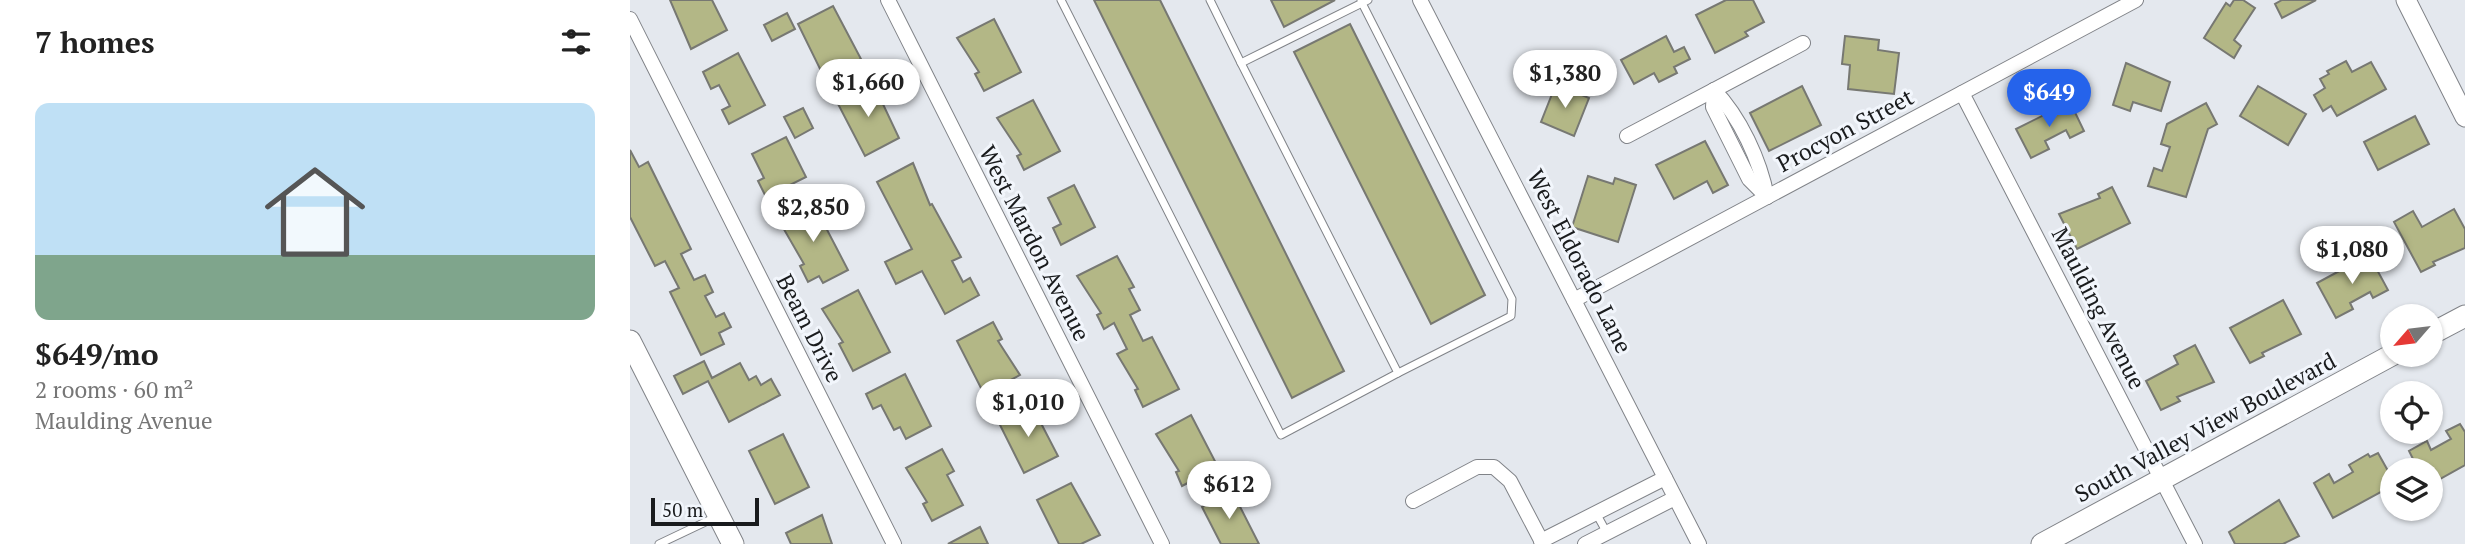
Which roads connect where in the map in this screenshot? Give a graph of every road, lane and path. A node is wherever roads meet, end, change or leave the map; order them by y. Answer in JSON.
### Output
{"nodes":[{"id":1,"x":888,"y":0,"type":"edge"},
{"id":2,"x":1061,"y":0,"type":"edge"},
{"id":3,"x":1210,"y":0,"type":"edge"},
{"id":4,"x":1420,"y":0,"type":"edge"},
{"id":5,"x":2137,"y":0,"type":"edge"},
{"id":6,"x":2406,"y":0,"type":"edge"},
{"id":7,"x":1364,"y":1,"type":"edge"},
{"id":8,"x":630,"y":19,"type":"edge"},
{"id":9,"x":1803,"y":44,"type":"dead end"},
{"id":10,"x":1241,"y":64,"type":"junction"},
{"id":11,"x":1714,"y":90,"type":"junction"},
{"id":12,"x":1962,"y":93,"type":"junction"},
{"id":13,"x":2465,"y":117,"type":"edge"},
{"id":14,"x":1627,"y":136,"type":"dead end"},
{"id":15,"x":1767,"y":197,"type":"junction"},
{"id":16,"x":1574,"y":300,"type":"junction"},
{"id":17,"x":2465,"y":316,"type":"edge"},
{"id":18,"x":2443,"y":328,"type":"edge"},
{"id":19,"x":630,"y":341,"type":"edge"},
{"id":20,"x":2380,"y":362,"type":"edge"},
{"id":21,"x":1398,"y":373,"type":"junction"},
{"id":22,"x":1665,"y":478,"type":"junction"},
{"id":23,"x":2161,"y":481,"type":"junction"},
{"id":24,"x":1675,"y":498,"type":"junction"},
{"id":25,"x":1413,"y":501,"type":"dead end"},
{"id":26,"x":1597,"y":513,"type":"junction"},
{"id":27,"x":719,"y":516,"type":"junction"},
{"id":28,"x":1606,"y":533,"type":"junction"},
{"id":29,"x":1542,"y":542,"type":"edge"},
{"id":30,"x":659,"y":544,"type":"edge"},
{"id":31,"x":733,"y":544,"type":"edge"},
{"id":32,"x":894,"y":544,"type":"edge"},
{"id":33,"x":1162,"y":544,"type":"edge"},
{"id":34,"x":1585,"y":544,"type":"edge"},
{"id":35,"x":1699,"y":544,"type":"edge"},
{"id":36,"x":2042,"y":544,"type":"edge"},
{"id":37,"x":2195,"y":544,"type":"edge"}],
"edges":[{"from":1,"to":33,"type":"street","name":"West Mardon Avenue"},
{"from":2,"to":21,"type":"lane"},
{"from":3,"to":10,"type":"lane"},
{"from":4,"to":16,"type":"street","name":"West Eldorado Lane"},
{"from":5,"to":12,"type":"street","name":"Procyon Street"},
{"from":6,"to":13,"type":"street"},
{"from":7,"to":10,"type":"lane"},
{"from":7,"to":21,"type":"lane"},
{"from":8,"to":32,"type":"street","name":"Beam Drive"},
{"from":9,"to":11,"type":"street"},
{"from":10,"to":21,"type":"lane"},
{"from":11,"to":14,"type":"street"},
{"from":11,"to":15,"type":"street"},
{"from":12,"to":15,"type":"street","name":"Procyon Street"},
{"from":12,"to":23,"type":"street","name":"Maulding Avenue"},
{"from":15,"to":16,"type":"street","name":"Procyon Street"},
{"from":16,"to":22,"type":"street","name":"West Eldorado Lane"},
{"from":17,"to":18,"type":"main road"},
{"from":19,"to":27,"type":"main road"},
{"from":20,"to":23,"type":"main road","name":"South Valley View Boulevard"},
{"from":22,"to":24,"type":"street","name":"West Eldorado Lane"},
{"from":22,"to":26,"type":"street"},
{"from":23,"to":36,"type":"main road","name":"South Valley View Boulevard"},
{"from":23,"to":37,"type":"street","name":"Maulding Avenue"},
{"from":24,"to":28,"type":"street"},
{"from":24,"to":35,"type":"street","name":"West Eldorado Lane"},
{"from":25,"to":29,"type":"street"},
{"from":26,"to":28,"type":"lane"},
{"from":26,"to":29,"type":"street"},
{"from":27,"to":30,"type":"lane"},
{"from":27,"to":31,"type":"main road"},
{"from":28,"to":34,"type":"street"}]}
